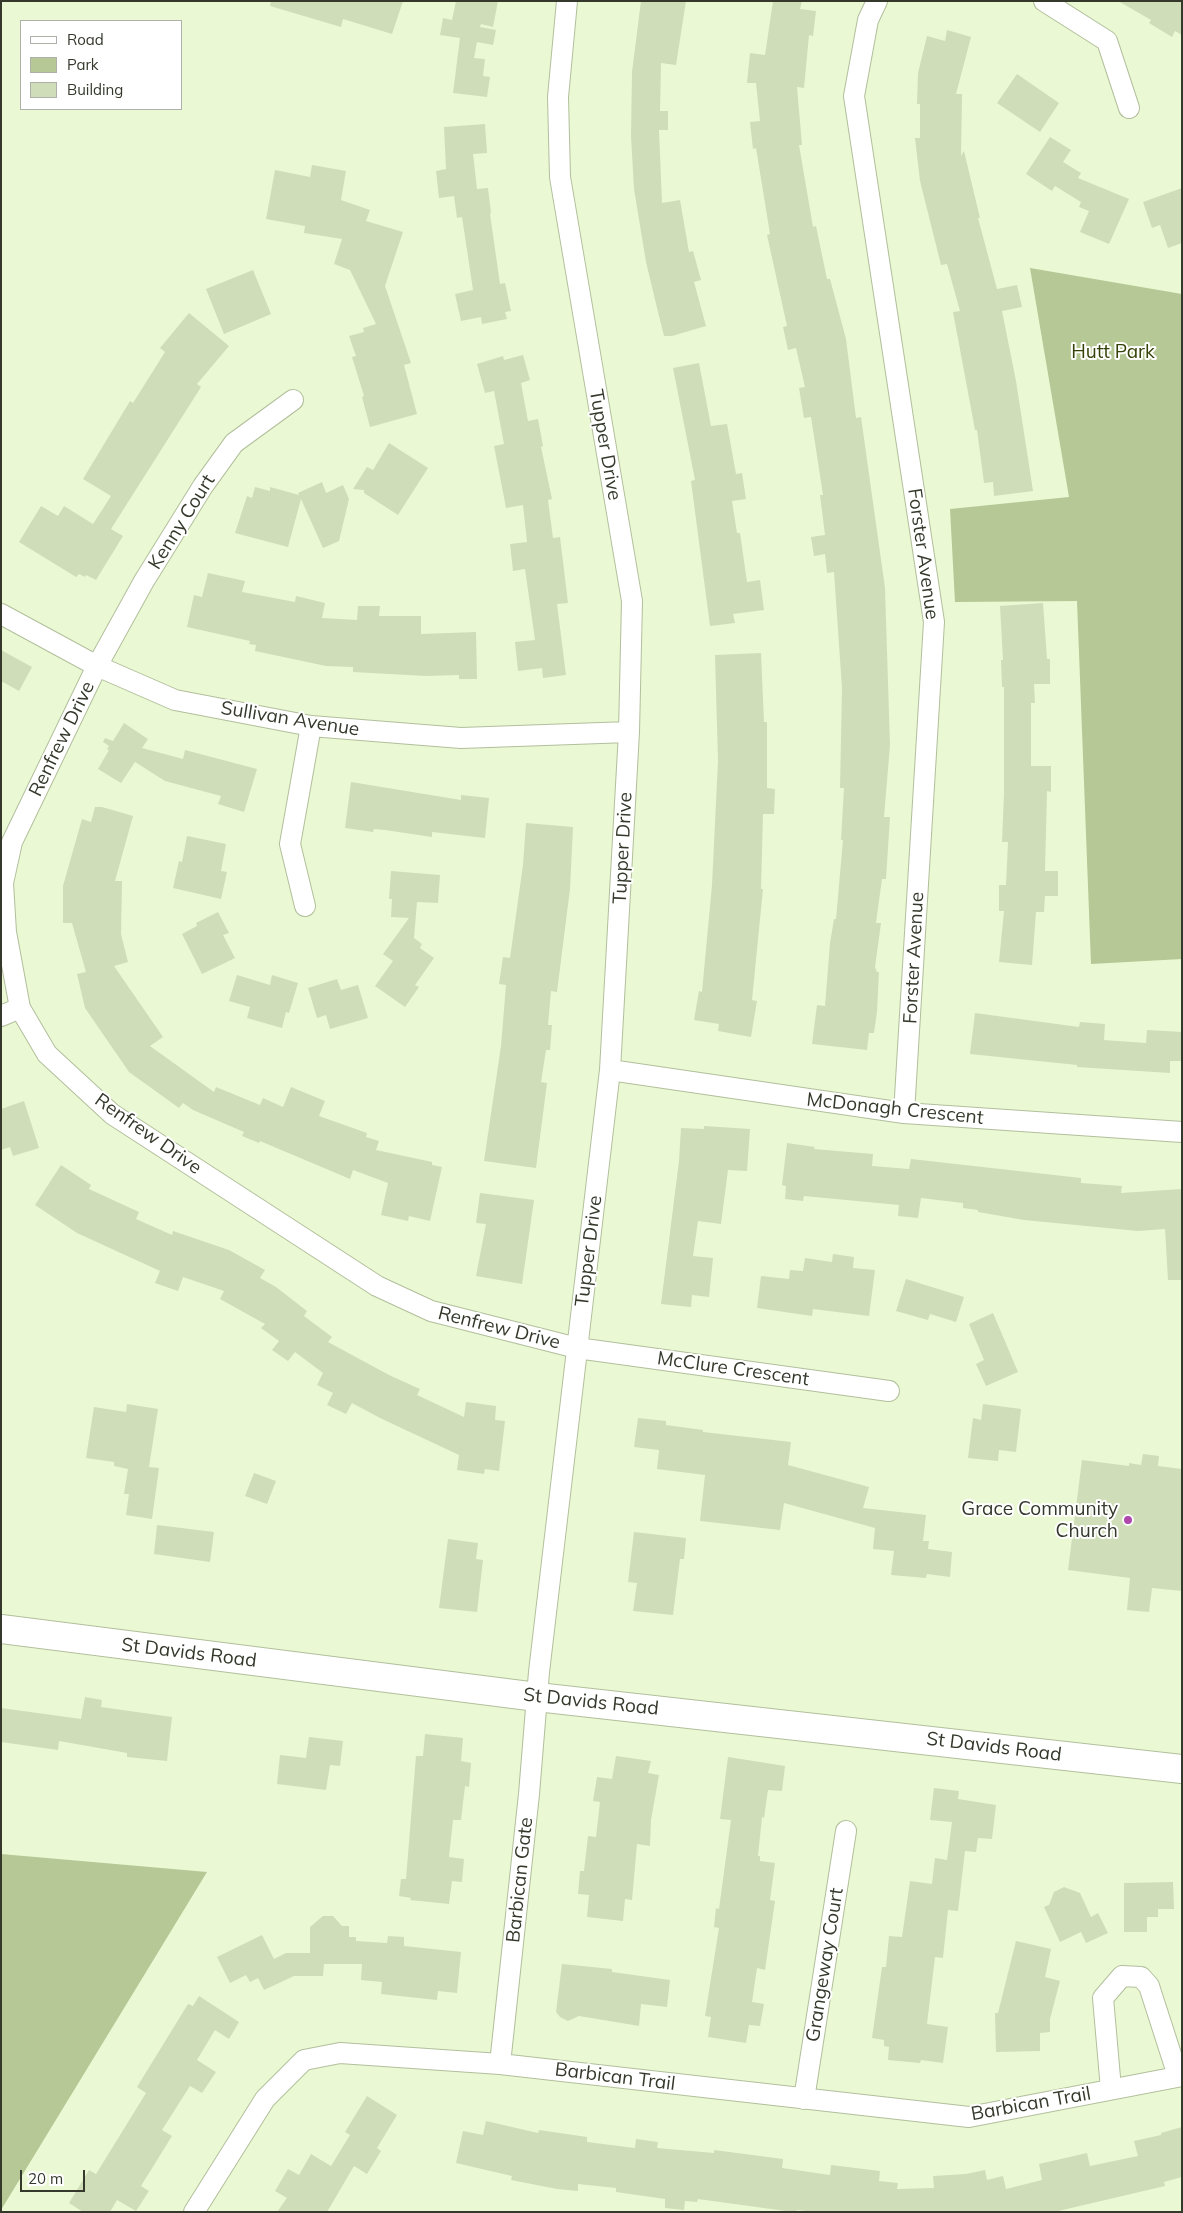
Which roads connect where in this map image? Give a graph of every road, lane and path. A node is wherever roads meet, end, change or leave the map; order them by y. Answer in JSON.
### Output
{"nodes":[{"id":1,"x":567,"y":1,"type":"edge"},
{"id":2,"x":877,"y":1,"type":"edge"},
{"id":3,"x":1044,"y":1,"type":"edge"},
{"id":4,"x":1129,"y":108,"type":"dead end"},
{"id":5,"x":293,"y":400,"type":"dead end"},
{"id":6,"x":1,"y":614,"type":"edge"},
{"id":7,"x":96,"y":666,"type":"junction"},
{"id":8,"x":310,"y":726,"type":"junction"},
{"id":9,"x":630,"y":732,"type":"junction"},
{"id":10,"x":305,"y":906,"type":"dead end"},
{"id":11,"x":20,"y":1008,"type":"junction"},
{"id":12,"x":1,"y":1016,"type":"edge"},
{"id":13,"x":610,"y":1070,"type":"junction"},
{"id":14,"x":904,"y":1114,"type":"junction"},
{"id":15,"x":1182,"y":1132,"type":"edge"},
{"id":16,"x":577,"y":1348,"type":"junction"},
{"id":17,"x":889,"y":1391,"type":"dead end"},
{"id":18,"x":1,"y":1629,"type":"edge"},
{"id":19,"x":537,"y":1697,"type":"junction"},
{"id":20,"x":1182,"y":1769,"type":"edge"},
{"id":21,"x":846,"y":1830,"type":"dead end"},
{"id":22,"x":500,"y":2064,"type":"junction"},
{"id":23,"x":1180,"y":2076,"type":"edge"},
{"id":24,"x":1111,"y":2089,"type":"junction"},
{"id":25,"x":804,"y":2099,"type":"junction"},
{"id":26,"x":194,"y":2212,"type":"edge"}],
"edges":[{"from":1,"to":9,"type":"street","name":"Tupper Drive"},
{"from":2,"to":14,"type":"street","name":"Forster Avenue"},
{"from":3,"to":4,"type":"street"},
{"from":5,"to":7,"type":"street","name":"Kenny Court"},
{"from":6,"to":7,"type":"street","name":"Sullivan Avenue"},
{"from":7,"to":8,"type":"street","name":"Sullivan Avenue"},
{"from":7,"to":11,"type":"street","name":"Renfrew Drive"},
{"from":8,"to":9,"type":"street","name":"Sullivan Avenue"},
{"from":8,"to":10,"type":"street"},
{"from":9,"to":13,"type":"street","name":"Tupper Drive"},
{"from":11,"to":12,"type":"street"},
{"from":11,"to":16,"type":"street","name":"Renfrew Drive"},
{"from":13,"to":14,"type":"street","name":"McDonagh Crescent"},
{"from":13,"to":16,"type":"street","name":"Tupper Drive"},
{"from":14,"to":15,"type":"street","name":"McDonagh Crescent"},
{"from":16,"to":17,"type":"street","name":"McClure Crescent"},
{"from":16,"to":19,"type":"street","name":"Tupper Drive"},
{"from":18,"to":19,"type":"main road","name":"St Davids Road"},
{"from":19,"to":20,"type":"main road","name":"St Davids Road"},
{"from":19,"to":22,"type":"street","name":"Barbican Gate"},
{"from":21,"to":25,"type":"street","name":"Grangeway Court"},
{"from":22,"to":25,"type":"street","name":"Barbican Trail"},
{"from":22,"to":26,"type":"street","name":"Barbican Trail"},
{"from":23,"to":24,"type":"street","name":"Barbican Trail"},
{"from":23,"to":24,"type":"street","name":"Barbican Trail"},
{"from":24,"to":25,"type":"street","name":"Barbican Trail"}]}
